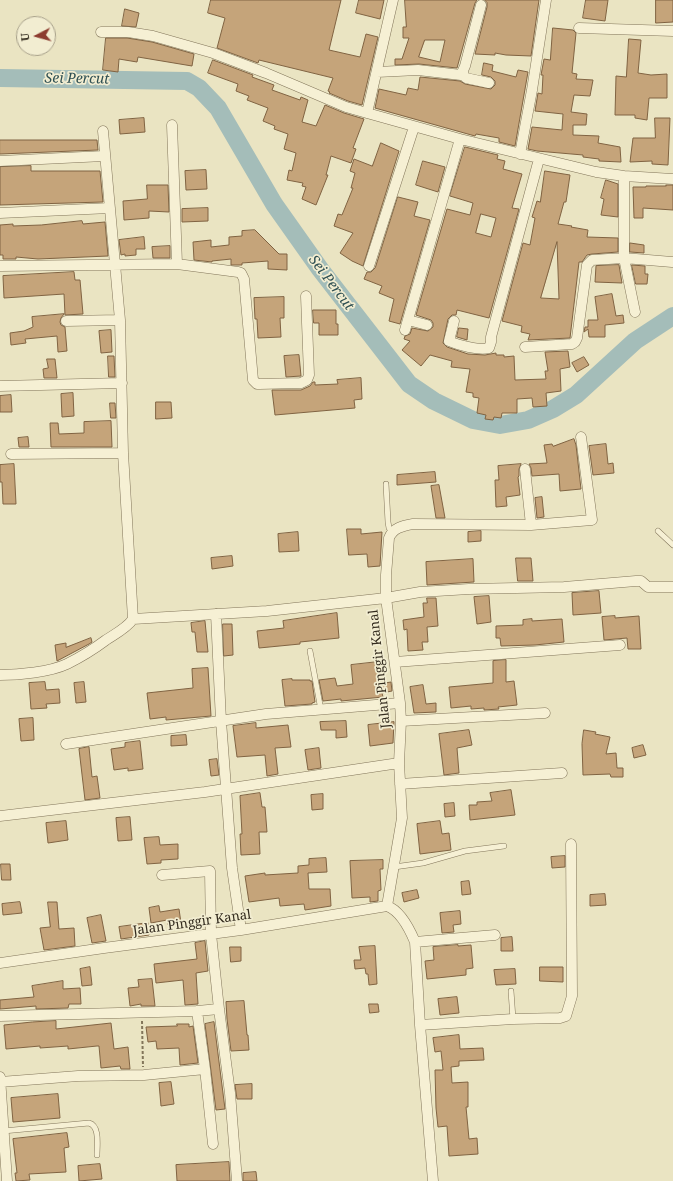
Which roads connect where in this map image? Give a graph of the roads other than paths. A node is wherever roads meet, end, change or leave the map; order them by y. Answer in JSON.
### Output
{"nodes":[{"id":1,"x":393,"y":0,"type":"edge"},
{"id":2,"x":546,"y":0,"type":"edge"},
{"id":3,"x":481,"y":5,"type":"dead end"},
{"id":4,"x":579,"y":28,"type":"dead end"},
{"id":5,"x":673,"y":31,"type":"edge"},
{"id":6,"x":102,"y":32,"type":"dead end"},
{"id":7,"x":376,"y":72,"type":"junction"},
{"id":8,"x":463,"y":72,"type":"junction"},
{"id":9,"x":489,"y":83,"type":"dead end"},
{"id":10,"x":367,"y":113,"type":"junction"},
{"id":11,"x":172,"y":126,"type":"dead end"},
{"id":12,"x":414,"y":127,"type":"junction"},
{"id":13,"x":103,"y":131,"type":"dead end"},
{"id":14,"x":460,"y":140,"type":"junction"},
{"id":15,"x":520,"y":154,"type":"junction"},
{"id":16,"x":104,"y":156,"type":"junction"},
{"id":17,"x":539,"y":159,"type":"junction"},
{"id":18,"x":0,"y":161,"type":"edge"},
{"id":19,"x":624,"y":176,"type":"junction"},
{"id":20,"x":673,"y":179,"type":"edge"},
{"id":21,"x":110,"y":208,"type":"junction"},
{"id":22,"x":0,"y":213,"type":"edge"},
{"id":23,"x":624,"y":258,"type":"junction"},
{"id":24,"x":672,"y":262,"type":"dead end"},
{"id":25,"x":115,"y":264,"type":"junction"},
{"id":26,"x":177,"y":264,"type":"junction"},
{"id":27,"x":0,"y":266,"type":"edge"},
{"id":28,"x":369,"y":266,"type":"dead end"},
{"id":29,"x":306,"y":296,"type":"dead end"},
{"id":30,"x":635,"y":312,"type":"dead end"},
{"id":31,"x":120,"y":320,"type":"junction"},
{"id":32,"x":66,"y":321,"type":"dead end"},
{"id":33,"x":454,"y":321,"type":"dead end"},
{"id":34,"x":427,"y":324,"type":"dead end"},
{"id":35,"x":525,"y":347,"type":"dead end"},
{"id":36,"x":122,"y":382,"type":"junction"},
{"id":37,"x":0,"y":386,"type":"edge"},
{"id":38,"x":581,"y":437,"type":"dead end"},
{"id":39,"x":123,"y":453,"type":"junction"},
{"id":40,"x":11,"y":454,"type":"dead end"},
{"id":41,"x":525,"y":469,"type":"dead end"},
{"id":42,"x":386,"y":484,"type":"dead end"},
{"id":43,"x":532,"y":525,"type":"junction"},
{"id":44,"x":658,"y":531,"type":"dead end"},
{"id":45,"x":393,"y":532,"type":"junction"},
{"id":46,"x":673,"y":545,"type":"edge"},
{"id":47,"x":673,"y":587,"type":"edge"},
{"id":48,"x":386,"y":598,"type":"junction"},
{"id":49,"x":216,"y":614,"type":"junction"},
{"id":50,"x":133,"y":619,"type":"junction"},
{"id":51,"x":620,"y":645,"type":"dead end"},
{"id":52,"x":310,"y":651,"type":"dead end"},
{"id":53,"x":395,"y":662,"type":"junction"},
{"id":54,"x":0,"y":675,"type":"edge"},
{"id":55,"x":400,"y":703,"type":"junction"},
{"id":56,"x":321,"y":710,"type":"junction"},
{"id":57,"x":545,"y":713,"type":"dead end"},
{"id":58,"x":221,"y":720,"type":"junction"},
{"id":59,"x":401,"y":721,"type":"junction"},
{"id":60,"x":66,"y":744,"type":"dead end"},
{"id":61,"x":400,"y":763,"type":"junction"},
{"id":62,"x":562,"y":773,"type":"dead end"},
{"id":63,"x":400,"y":784,"type":"junction"},
{"id":64,"x":227,"y":789,"type":"junction"},
{"id":65,"x":0,"y":816,"type":"edge"},
{"id":66,"x":571,"y":844,"type":"dead end"},
{"id":67,"x":504,"y":846,"type":"dead end"},
{"id":68,"x":394,"y":867,"type":"junction"},
{"id":69,"x":162,"y":875,"type":"dead end"},
{"id":70,"x":387,"y":906,"type":"junction"},
{"id":71,"x":241,"y":930,"type":"junction"},
{"id":72,"x":211,"y":934,"type":"junction"},
{"id":73,"x":495,"y":935,"type":"dead end"},
{"id":74,"x":415,"y":942,"type":"junction"},
{"id":75,"x":0,"y":963,"type":"edge"},
{"id":76,"x":511,"y":990,"type":"dead end"},
{"id":77,"x":219,"y":1009,"type":"junction"},
{"id":78,"x":198,"y":1011,"type":"junction"},
{"id":79,"x":0,"y":1016,"type":"edge"},
{"id":80,"x":513,"y":1019,"type":"junction"},
{"id":81,"x":420,"y":1024,"type":"junction"},
{"id":82,"x":205,"y":1069,"type":"junction"},
{"id":83,"x":0,"y":1077,"type":"edge"},
{"id":84,"x":0,"y":1082,"type":"edge"},
{"id":85,"x":1,"y":1110,"type":"edge"},
{"id":86,"x":3,"y":1130,"type":"junction"},
{"id":87,"x":213,"y":1144,"type":"dead end"},
{"id":88,"x":2,"y":1149,"type":"edge"},
{"id":89,"x":97,"y":1155,"type":"dead end"},
{"id":90,"x":7,"y":1181,"type":"edge"},
{"id":91,"x":237,"y":1181,"type":"edge"},
{"id":92,"x":433,"y":1181,"type":"edge"}],
"edges":[{"from":1,"to":7,"type":"street"},
{"from":2,"to":15,"type":"street"},
{"from":3,"to":8,"type":"street"},
{"from":4,"to":5,"type":"street"},
{"from":6,"to":10,"type":"street"},
{"from":7,"to":8,"type":"street"},
{"from":7,"to":10,"type":"street"},
{"from":8,"to":9,"type":"street"},
{"from":10,"to":12,"type":"street"},
{"from":11,"to":26,"type":"street"},
{"from":12,"to":14,"type":"street"},
{"from":12,"to":28,"type":"street"},
{"from":13,"to":16,"type":"street"},
{"from":14,"to":15,"type":"street"},
{"from":14,"to":34,"type":"street"},
{"from":15,"to":17,"type":"street"},
{"from":16,"to":18,"type":"street"},
{"from":16,"to":21,"type":"street"},
{"from":17,"to":19,"type":"street"},
{"from":17,"to":33,"type":"street"},
{"from":19,"to":20,"type":"street"},
{"from":19,"to":23,"type":"street"},
{"from":21,"to":22,"type":"street"},
{"from":21,"to":25,"type":"street"},
{"from":23,"to":24,"type":"street"},
{"from":23,"to":30,"type":"street"},
{"from":23,"to":35,"type":"street"},
{"from":25,"to":26,"type":"street"},
{"from":25,"to":27,"type":"street"},
{"from":25,"to":31,"type":"street"},
{"from":26,"to":29,"type":"street"},
{"from":31,"to":32,"type":"street"},
{"from":31,"to":36,"type":"street"},
{"from":36,"to":37,"type":"street"},
{"from":36,"to":39,"type":"street"},
{"from":38,"to":43,"type":"street"},
{"from":39,"to":40,"type":"street"},
{"from":39,"to":50,"type":"street"},
{"from":41,"to":43,"type":"street"},
{"from":42,"to":45,"type":"lane"},
{"from":43,"to":45,"type":"street"},
{"from":44,"to":46,"type":"lane"},
{"from":45,"to":48,"type":"street"},
{"from":47,"to":48,"type":"street","name":"Jalan Pinggir Kanal"},
{"from":48,"to":49,"type":"street"},
{"from":48,"to":53,"type":"street","name":"Jalan Pinggir Kanal"},
{"from":49,"to":50,"type":"street"},
{"from":49,"to":58,"type":"street"},
{"from":50,"to":54,"type":"street"},
{"from":51,"to":53,"type":"street"},
{"from":52,"to":56,"type":"lane"},
{"from":53,"to":55,"type":"street","name":"Jalan Pinggir Kanal"},
{"from":55,"to":56,"type":"street"},
{"from":55,"to":59,"type":"street","name":"Jalan Pinggir Kanal"},
{"from":56,"to":58,"type":"street"},
{"from":57,"to":59,"type":"street"},
{"from":58,"to":60,"type":"street"},
{"from":58,"to":64,"type":"street"},
{"from":59,"to":61,"type":"street","name":"Jalan Pinggir Kanal"},
{"from":61,"to":63,"type":"street","name":"Jalan Pinggir Kanal"},
{"from":61,"to":64,"type":"street"},
{"from":62,"to":63,"type":"street"},
{"from":63,"to":68,"type":"street","name":"Jalan Pinggir Kanal"},
{"from":64,"to":65,"type":"street"},
{"from":64,"to":71,"type":"street"},
{"from":66,"to":80,"type":"street"},
{"from":67,"to":68,"type":"lane"},
{"from":68,"to":70,"type":"street","name":"Jalan Pinggir Kanal"},
{"from":69,"to":72,"type":"street"},
{"from":70,"to":71,"type":"street","name":"Jalan Pinggir Kanal"},
{"from":70,"to":74,"type":"street"},
{"from":71,"to":72,"type":"street","name":"Jalan Pinggir Kanal"},
{"from":72,"to":75,"type":"street","name":"Jalan Pinggir Kanal"},
{"from":72,"to":77,"type":"street"},
{"from":73,"to":74,"type":"street"},
{"from":74,"to":81,"type":"street"},
{"from":76,"to":80,"type":"lane"},
{"from":77,"to":78,"type":"street"},
{"from":77,"to":91,"type":"street"},
{"from":78,"to":79,"type":"street"},
{"from":78,"to":82,"type":"street"},
{"from":80,"to":81,"type":"street"},
{"from":81,"to":92,"type":"street"},
{"from":82,"to":84,"type":"street"},
{"from":82,"to":87,"type":"street"},
{"from":83,"to":84,"type":"street"},
{"from":84,"to":85,"type":"street"},
{"from":85,"to":86,"type":"street"},
{"from":86,"to":88,"type":"street"},
{"from":86,"to":89,"type":"lane"},
{"from":88,"to":90,"type":"street"}]}
